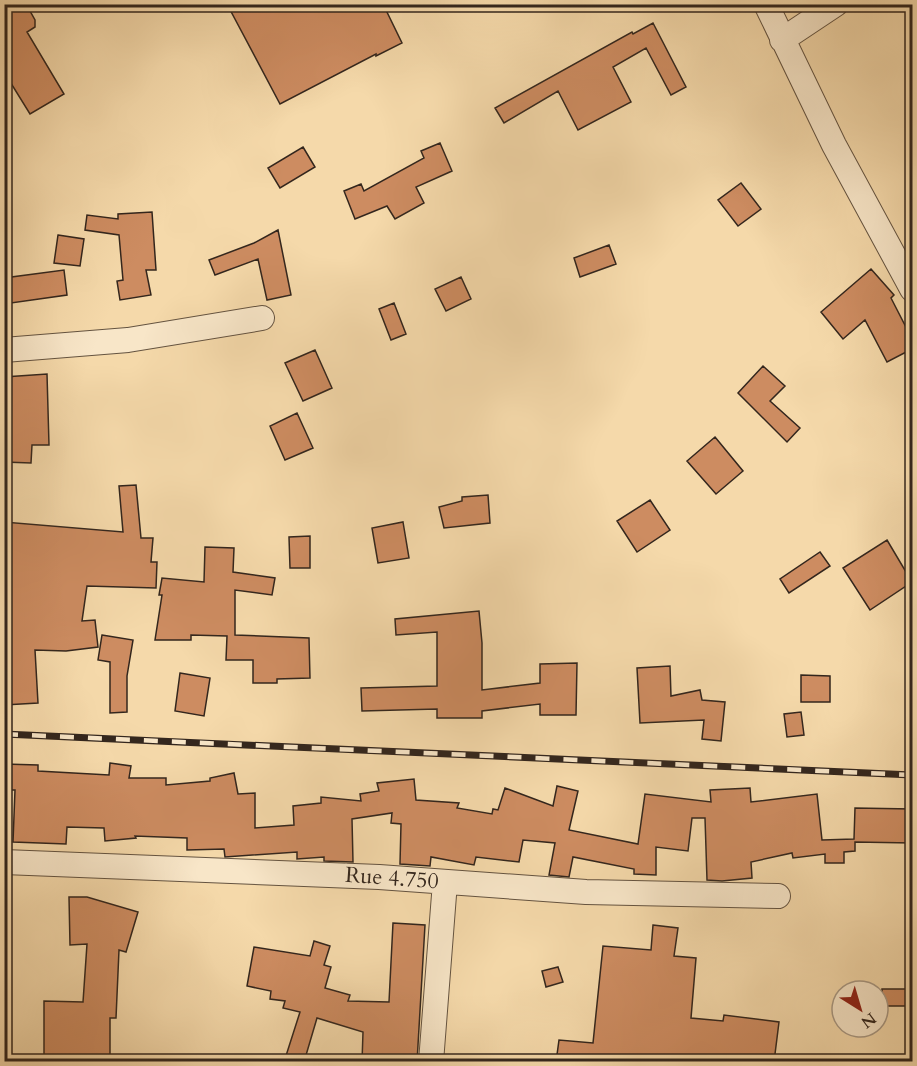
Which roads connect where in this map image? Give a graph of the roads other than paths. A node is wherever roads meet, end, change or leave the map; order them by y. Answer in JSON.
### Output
{"nodes":[{"id":1,"x":766,"y":4,"type":"edge"},
{"id":2,"x":836,"y":4,"type":"edge"},
{"id":3,"x":782,"y":40,"type":"junction"},
{"id":4,"x":912,"y":289,"type":"edge"},
{"id":5,"x":262,"y":318,"type":"dead end"},
{"id":6,"x":4,"y":350,"type":"edge"},
{"id":7,"x":4,"y":862,"type":"edge"},
{"id":8,"x":445,"y":882,"type":"junction"},
{"id":9,"x":778,"y":896,"type":"dead end"},
{"id":10,"x":431,"y":1062,"type":"edge"}],
"edges":[{"from":1,"to":3,"type":"street"},
{"from":2,"to":3,"type":"street"},
{"from":3,"to":4,"type":"street"},
{"from":5,"to":6,"type":"street"},
{"from":7,"to":8,"type":"street","name":"Rue 4.750"},
{"from":8,"to":9,"type":"street","name":"Rue 4.750"},
{"from":8,"to":10,"type":"street"}]}
